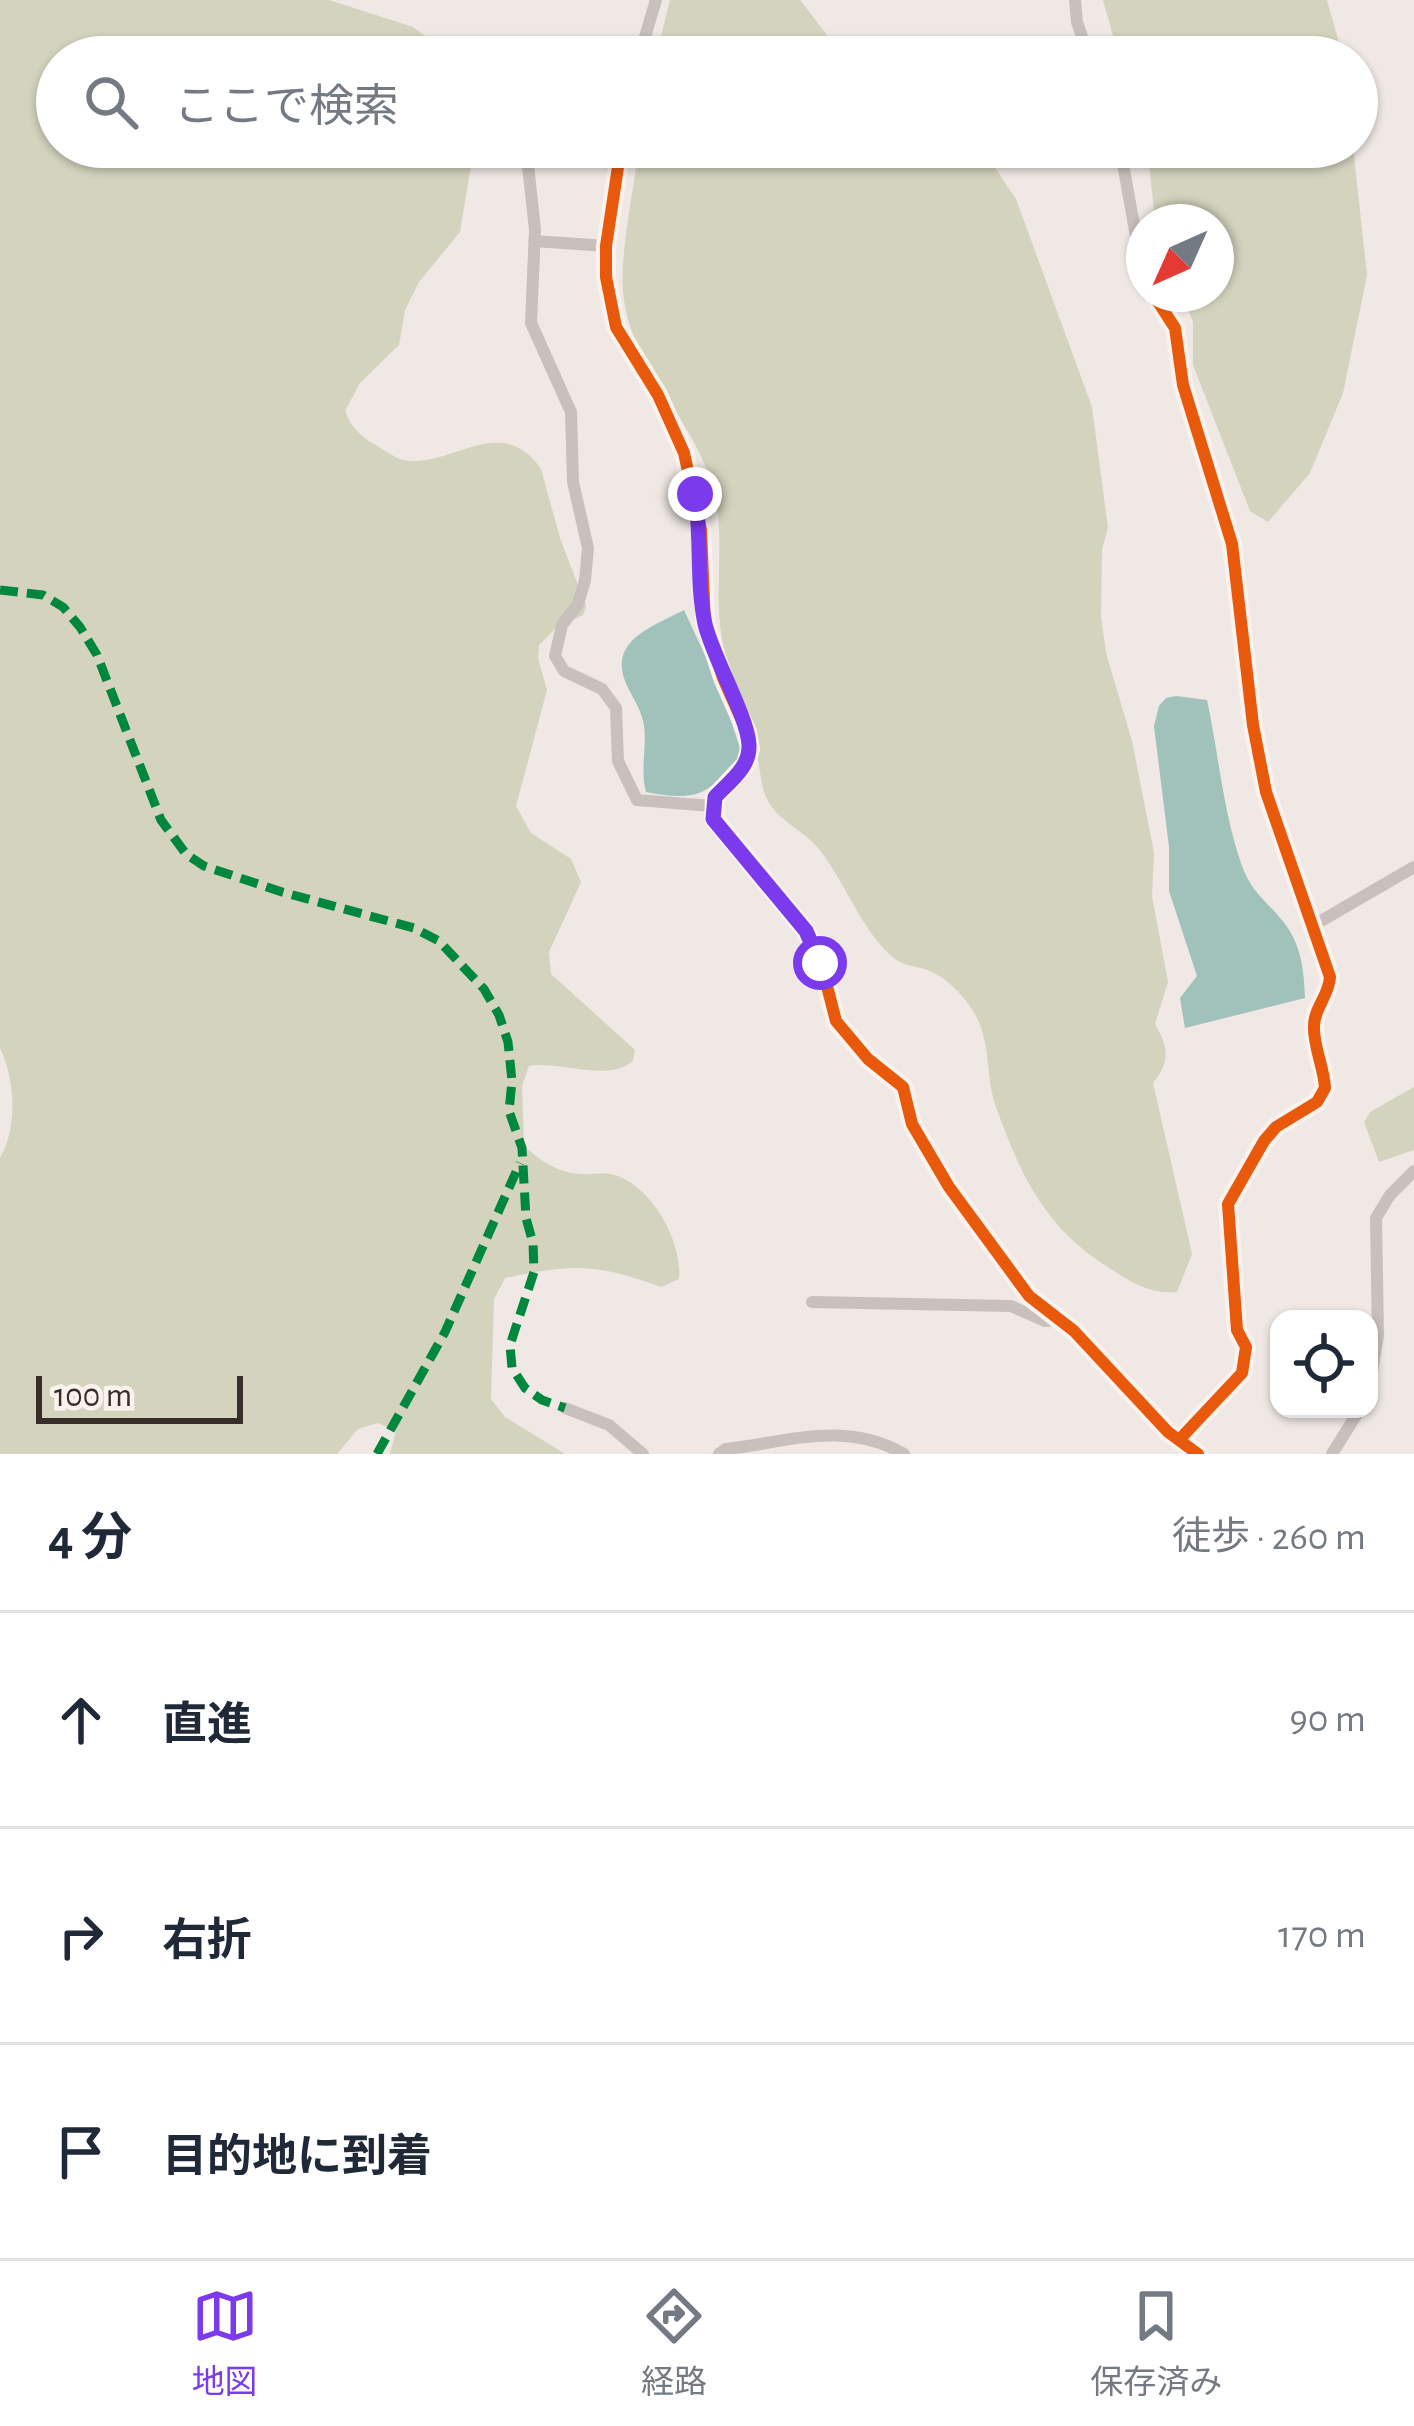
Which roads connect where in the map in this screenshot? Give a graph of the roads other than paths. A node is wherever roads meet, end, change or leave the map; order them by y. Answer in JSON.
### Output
{"nodes":[{"id":1,"x":656,"y":0,"type":"edge"},
{"id":2,"x":1075,"y":0,"type":"edge"},
{"id":3,"x":645,"y":36,"type":"edge"},
{"id":4,"x":1082,"y":36,"type":"edge"},
{"id":5,"x":528,"y":168,"type":"edge"},
{"id":6,"x":618,"y":168,"type":"edge"},
{"id":7,"x":1124,"y":168,"type":"edge"},
{"id":8,"x":1130,"y":204,"type":"edge"},
{"id":9,"x":534,"y":241,"type":"junction"},
{"id":10,"x":606,"y":246,"type":"junction"},
{"id":11,"x":1164,"y":312,"type":"edge"},
{"id":12,"x":712,"y":806,"type":"junction"},
{"id":13,"x":1414,"y":867,"type":"edge"},
{"id":14,"x":1314,"y":925,"type":"junction"},
{"id":15,"x":1414,"y":1171,"type":"edge"},
{"id":16,"x":812,"y":1301,"type":"dead end"},
{"id":17,"x":1378,"y":1310,"type":"edge"},
{"id":18,"x":1059,"y":1319,"type":"junction"},
{"id":19,"x":565,"y":1408,"type":"dead end"},
{"id":20,"x":1354,"y":1418,"type":"edge"},
{"id":21,"x":1179,"y":1440,"type":"junction"},
{"id":22,"x":644,"y":1454,"type":"edge"},
{"id":23,"x":719,"y":1454,"type":"edge"},
{"id":24,"x":904,"y":1454,"type":"edge"},
{"id":25,"x":1198,"y":1454,"type":"edge"},
{"id":26,"x":1332,"y":1454,"type":"edge"}],
"edges":[{"from":1,"to":3,"type":"street"},
{"from":2,"to":4,"type":"street"},
{"from":5,"to":9,"type":"street"},
{"from":6,"to":10,"type":"street"},
{"from":7,"to":8,"type":"street"},
{"from":9,"to":10,"type":"street"},
{"from":9,"to":12,"type":"street"},
{"from":10,"to":12,"type":"street"},
{"from":11,"to":14,"type":"street"},
{"from":12,"to":18,"type":"street"},
{"from":13,"to":14,"type":"street"},
{"from":14,"to":21,"type":"street"},
{"from":15,"to":17,"type":"street"},
{"from":16,"to":18,"type":"street"},
{"from":18,"to":21,"type":"street"},
{"from":19,"to":22,"type":"street"},
{"from":20,"to":26,"type":"street"},
{"from":21,"to":25,"type":"street"},
{"from":23,"to":24,"type":"street"}]}
